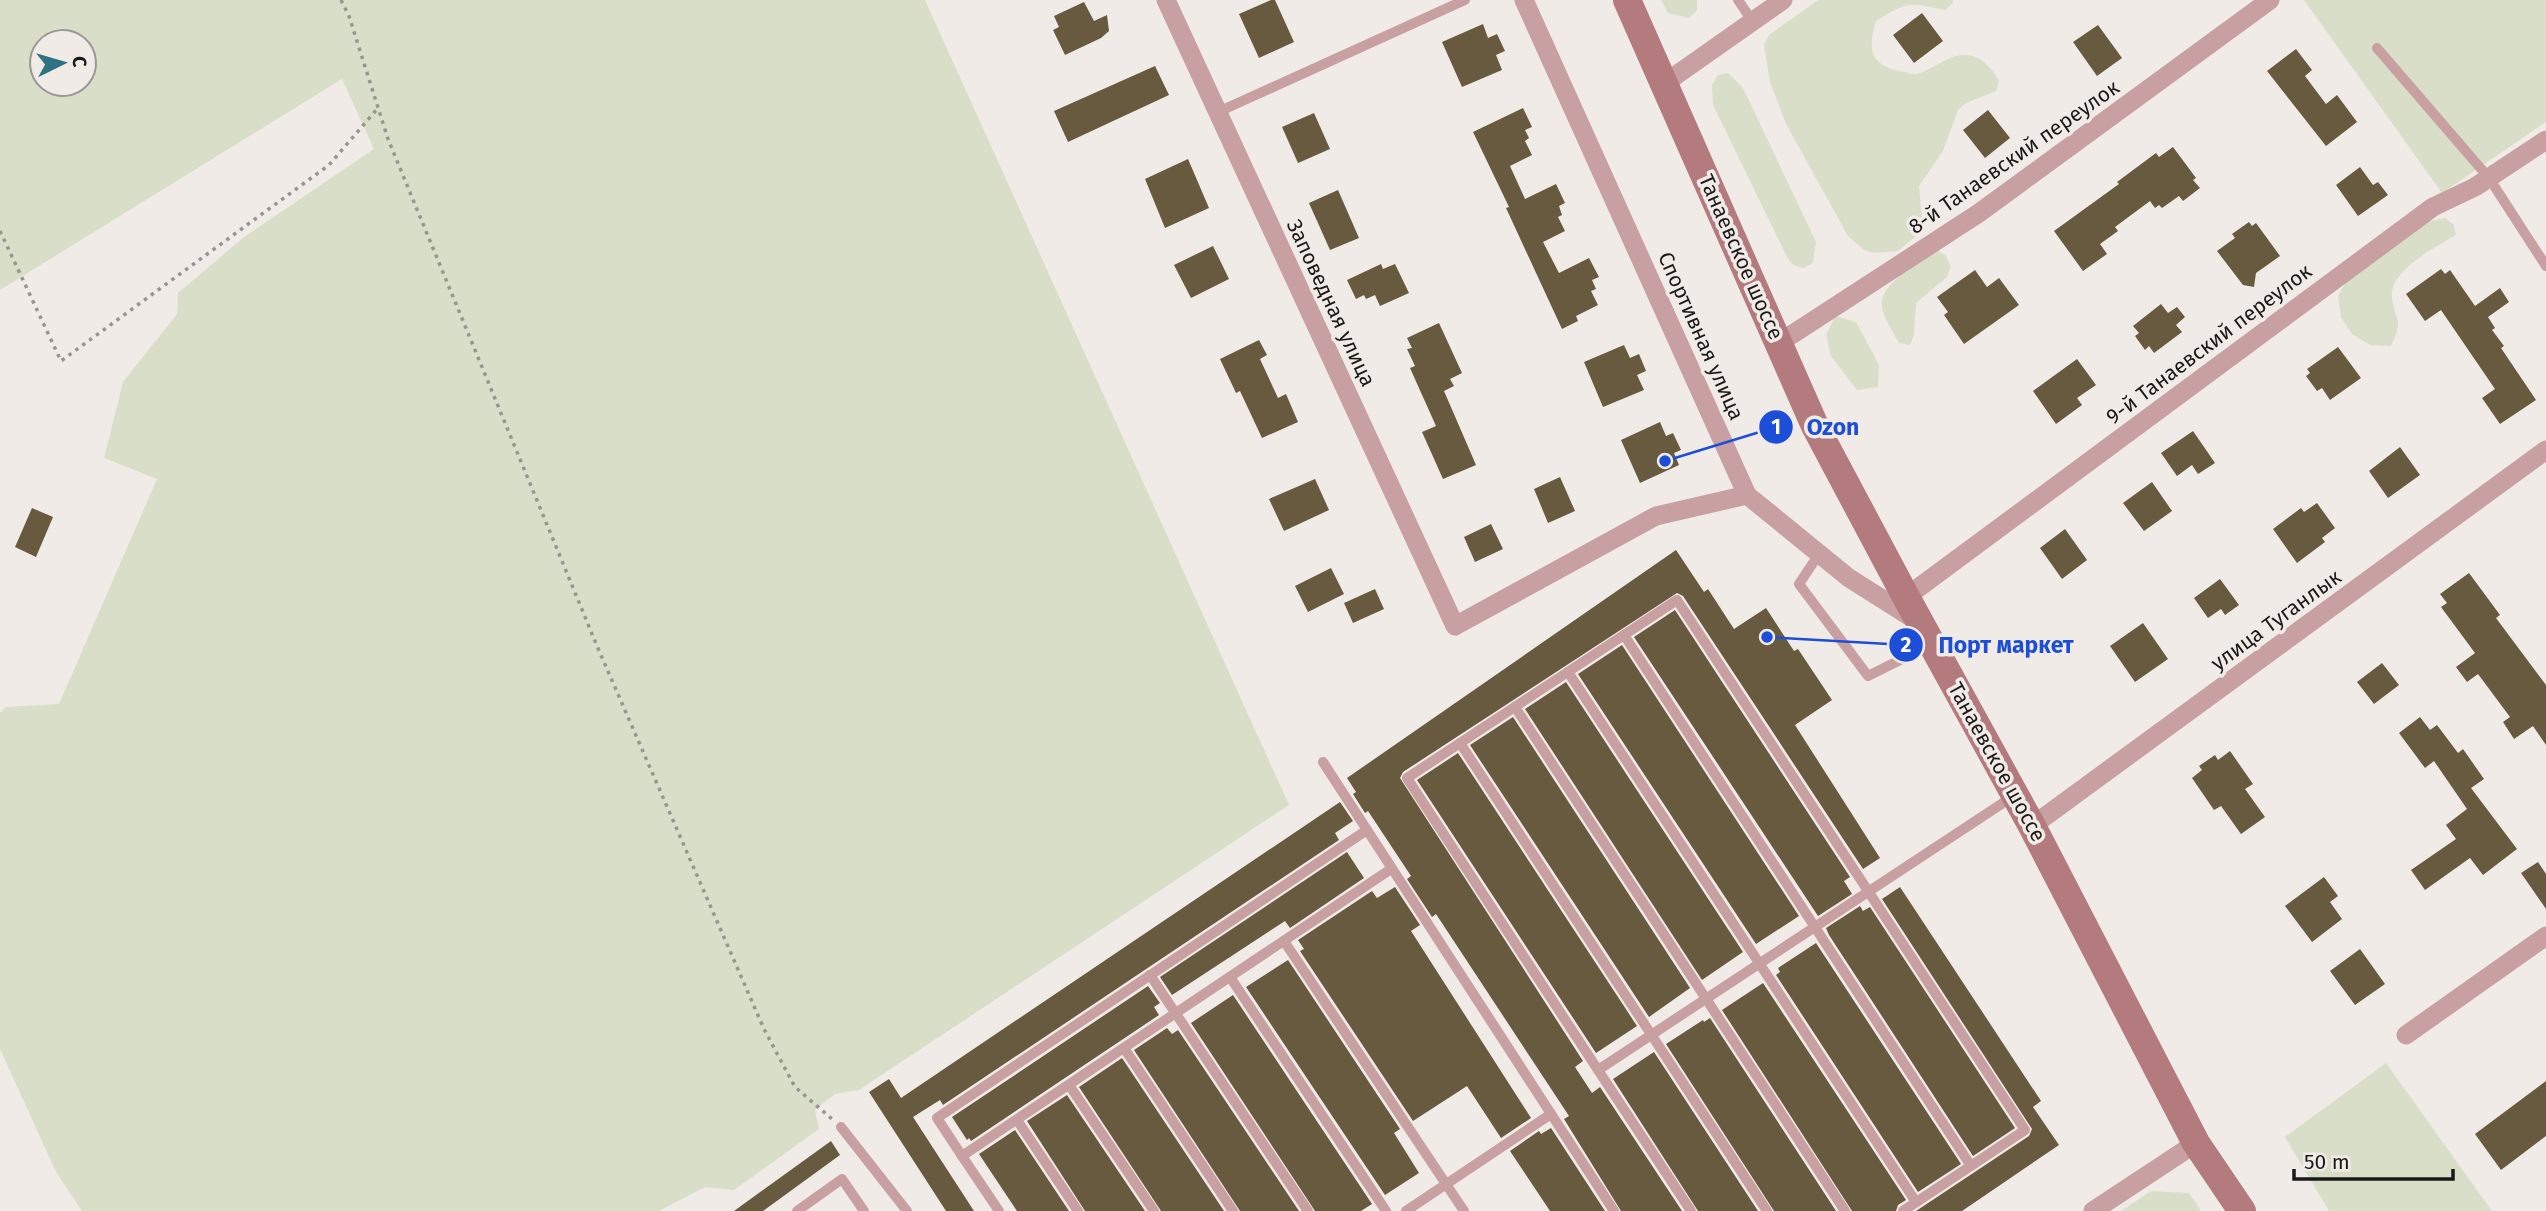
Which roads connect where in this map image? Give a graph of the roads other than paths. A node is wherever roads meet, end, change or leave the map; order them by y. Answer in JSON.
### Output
{"nodes":[{"id":1,"x":1166,"y":0,"type":"edge"},
{"id":2,"x":1465,"y":0,"type":"edge"},
{"id":3,"x":1524,"y":0,"type":"edge"},
{"id":4,"x":1628,"y":0,"type":"edge"},
{"id":5,"x":1738,"y":0,"type":"edge"},
{"id":6,"x":1783,"y":0,"type":"edge"},
{"id":7,"x":2270,"y":0,"type":"edge"},
{"id":8,"x":1754,"y":22,"type":"junction"},
{"id":9,"x":2376,"y":48,"type":"dead end"},
{"id":10,"x":1664,"y":83,"type":"junction"},
{"id":11,"x":1218,"y":111,"type":"junction"},
{"id":12,"x":2546,"y":140,"type":"edge"},
{"id":13,"x":2489,"y":178,"type":"junction"},
{"id":14,"x":2546,"y":266,"type":"edge"},
{"id":15,"x":1779,"y":343,"type":"junction"},
{"id":16,"x":2546,"y":450,"type":"edge"},
{"id":17,"x":1747,"y":495,"type":"junction"},
{"id":18,"x":1819,"y":554,"type":"junction"},
{"id":19,"x":1906,"y":597,"type":"junction"},
{"id":20,"x":1926,"y":633,"type":"junction"},
{"id":21,"x":1624,"y":635,"type":"junction"},
{"id":22,"x":1568,"y":672,"type":"junction"},
{"id":23,"x":1514,"y":707,"type":"junction"},
{"id":24,"x":1460,"y":743,"type":"junction"},
{"id":25,"x":1322,"y":762,"type":"dead end"},
{"id":26,"x":2015,"y":795,"type":"junction"},
{"id":27,"x":2032,"y":826,"type":"junction"},
{"id":28,"x":1367,"y":830,"type":"junction"},
{"id":29,"x":1391,"y":869,"type":"junction"},
{"id":30,"x":1869,"y":891,"type":"junction"},
{"id":31,"x":1815,"y":927,"type":"junction"},
{"id":32,"x":2546,"y":936,"type":"edge"},
{"id":33,"x":1283,"y":941,"type":"junction"},
{"id":34,"x":1759,"y":963,"type":"junction"},
{"id":35,"x":1150,"y":975,"type":"junction"},
{"id":36,"x":1230,"y":977,"type":"junction"},
{"id":37,"x":1706,"y":999,"type":"junction"},
{"id":38,"x":1175,"y":1013,"type":"junction"},
{"id":39,"x":1651,"y":1035,"type":"junction"},
{"id":40,"x":2406,"y":1035,"type":"dead end"},
{"id":41,"x":1124,"y":1048,"type":"junction"},
{"id":42,"x":1598,"y":1070,"type":"junction"},
{"id":43,"x":1069,"y":1084,"type":"junction"},
{"id":44,"x":1551,"y":1114,"type":"junction"},
{"id":45,"x":1017,"y":1120,"type":"junction"},
{"id":46,"x":841,"y":1127,"type":"road end"},
{"id":47,"x":2196,"y":1143,"type":"junction"},
{"id":48,"x":962,"y":1156,"type":"junction"},
{"id":49,"x":1971,"y":1166,"type":"junction"},
{"id":50,"x":1446,"y":1184,"type":"junction"},
{"id":51,"x":1916,"y":1202,"type":"junction"},
{"id":52,"x":797,"y":1211,"type":"edge"},
{"id":53,"x":864,"y":1211,"type":"edge"},
{"id":54,"x":907,"y":1211,"type":"edge"},
{"id":55,"x":999,"y":1211,"type":"edge"},
{"id":56,"x":1077,"y":1211,"type":"edge"},
{"id":57,"x":1154,"y":1211,"type":"edge"},
{"id":58,"x":1233,"y":1211,"type":"edge"},
{"id":59,"x":1308,"y":1211,"type":"edge"},
{"id":60,"x":1386,"y":1211,"type":"edge"},
{"id":61,"x":1406,"y":1211,"type":"edge"},
{"id":62,"x":1464,"y":1211,"type":"edge"},
{"id":63,"x":1614,"y":1211,"type":"edge"},
{"id":64,"x":1691,"y":1211,"type":"edge"},
{"id":65,"x":1767,"y":1211,"type":"edge"},
{"id":66,"x":1845,"y":1211,"type":"edge"},
{"id":67,"x":1903,"y":1211,"type":"edge"},
{"id":68,"x":2093,"y":1211,"type":"edge"},
{"id":69,"x":2242,"y":1211,"type":"edge"}],
"edges":[{"from":1,"to":11,"type":"street","name":"Заповедная улица"},
{"from":2,"to":11,"type":"lane"},
{"from":3,"to":17,"type":"street","name":"Спортивная улица"},
{"from":4,"to":10,"type":"street","name":"Танаевское шоссе"},
{"from":5,"to":8,"type":"lane"},
{"from":6,"to":8,"type":"street"},
{"from":7,"to":15,"type":"street","name":"8-й Танаевский переулок"},
{"from":8,"to":10,"type":"street"},
{"from":9,"to":13,"type":"lane"},
{"from":10,"to":15,"type":"street","name":"Танаевское шоссе"},
{"from":11,"to":17,"type":"street","name":"Заповедная улица"},
{"from":12,"to":13,"type":"street","name":"9-й Танаевский переулок"},
{"from":13,"to":14,"type":"lane"},
{"from":13,"to":19,"type":"street","name":"9-й Танаевский переулок"},
{"from":15,"to":19,"type":"street","name":"Танаевское шоссе"},
{"from":16,"to":27,"type":"street","name":"улица Туганлык"},
{"from":17,"to":18,"type":"street","name":"Спортивная улица"},
{"from":18,"to":20,"type":"street","name":"Спортивная улица"},
{"from":18,"to":20,"type":"lane"},
{"from":19,"to":20,"type":"street","name":"Танаевское шоссе"},
{"from":20,"to":26,"type":"street","name":"Танаевское шоссе"},
{"from":21,"to":22,"type":"lane"},
{"from":21,"to":30,"type":"lane"},
{"from":21,"to":31,"type":"lane"},
{"from":22,"to":23,"type":"lane"},
{"from":22,"to":34,"type":"lane"},
{"from":23,"to":24,"type":"lane"},
{"from":23,"to":37,"type":"lane"},
{"from":24,"to":39,"type":"lane"},
{"from":24,"to":42,"type":"lane"},
{"from":25,"to":28,"type":"lane"},
{"from":26,"to":27,"type":"street","name":"Танаевское шоссе"},
{"from":26,"to":30,"type":"lane"},
{"from":27,"to":47,"type":"street","name":"Танаевское шоссе"},
{"from":28,"to":29,"type":"lane"},
{"from":28,"to":35,"type":"lane"},
{"from":29,"to":33,"type":"lane"},
{"from":29,"to":44,"type":"lane"},
{"from":30,"to":31,"type":"lane"},
{"from":30,"to":49,"type":"lane"},
{"from":31,"to":34,"type":"lane"},
{"from":31,"to":49,"type":"lane"},
{"from":32,"to":40,"type":"street"},
{"from":33,"to":36,"type":"lane"},
{"from":33,"to":50,"type":"lane"},
{"from":34,"to":37,"type":"lane"},
{"from":34,"to":51,"type":"lane"},
{"from":35,"to":38,"type":"lane"},
{"from":35,"to":48,"type":"lane"},
{"from":36,"to":38,"type":"lane"},
{"from":36,"to":60,"type":"lane"},
{"from":37,"to":39,"type":"lane"},
{"from":37,"to":66,"type":"lane"},
{"from":38,"to":41,"type":"lane"},
{"from":38,"to":59,"type":"lane"},
{"from":39,"to":42,"type":"lane"},
{"from":39,"to":65,"type":"lane"},
{"from":41,"to":43,"type":"lane"},
{"from":41,"to":58,"type":"lane"},
{"from":42,"to":64,"type":"lane"},
{"from":43,"to":45,"type":"lane"},
{"from":43,"to":57,"type":"lane"},
{"from":44,"to":50,"type":"lane"},
{"from":44,"to":63,"type":"lane"},
{"from":45,"to":48,"type":"lane"},
{"from":45,"to":56,"type":"lane"},
{"from":46,"to":54,"type":"lane"},
{"from":47,"to":68,"type":"street"},
{"from":47,"to":69,"type":"street","name":"Танаевское шоссе"},
{"from":48,"to":55,"type":"lane"},
{"from":49,"to":51,"type":"lane"},
{"from":50,"to":61,"type":"lane"},
{"from":50,"to":62,"type":"lane"},
{"from":51,"to":67,"type":"lane"},
{"from":52,"to":53,"type":"lane"}]}
